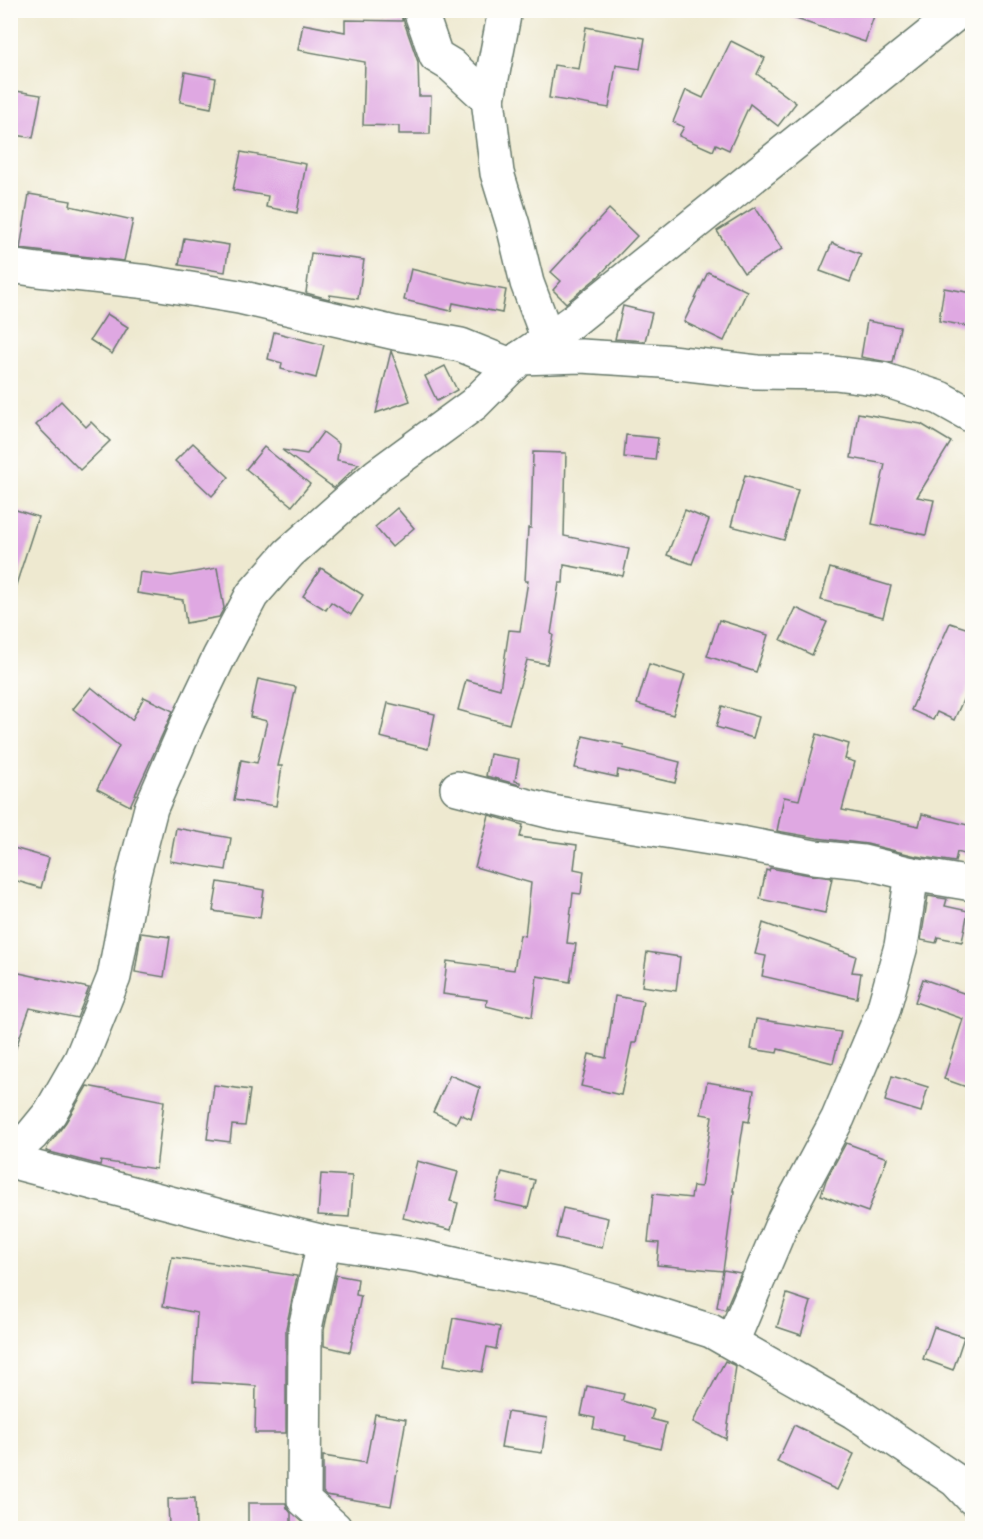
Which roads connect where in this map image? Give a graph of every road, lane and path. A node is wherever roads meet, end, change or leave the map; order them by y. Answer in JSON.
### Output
{"nodes":[{"id":1,"x":420,"y":10,"type":"edge"},
{"id":2,"x":505,"y":10,"type":"edge"},
{"id":3,"x":961,"y":10,"type":"edge"},
{"id":4,"x":488,"y":99,"type":"junction"},
{"id":5,"x":10,"y":266,"type":"edge"},
{"id":6,"x":548,"y":339,"type":"junction"},
{"id":7,"x":517,"y":362,"type":"junction"},
{"id":8,"x":972,"y":416,"type":"edge"},
{"id":9,"x":457,"y":788,"type":"dead end"},
{"id":10,"x":912,"y":874,"type":"junction"},
{"id":11,"x":972,"y":884,"type":"edge"},
{"id":12,"x":10,"y":1156,"type":"edge"},
{"id":13,"x":324,"y":1242,"type":"junction"},
{"id":14,"x":732,"y":1342,"type":"junction"},
{"id":15,"x":972,"y":1498,"type":"edge"},
{"id":16,"x":335,"y":1528,"type":"edge"}],
"edges":[{"from":1,"to":4,"type":"street"},
{"from":2,"to":4,"type":"street"},
{"from":3,"to":6,"type":"street"},
{"from":4,"to":6,"type":"street"},
{"from":5,"to":7,"type":"street"},
{"from":6,"to":7,"type":"street"},
{"from":7,"to":8,"type":"street"},
{"from":7,"to":12,"type":"street"},
{"from":9,"to":10,"type":"street"},
{"from":10,"to":11,"type":"street"},
{"from":10,"to":14,"type":"street"},
{"from":12,"to":13,"type":"street"},
{"from":13,"to":14,"type":"street"},
{"from":13,"to":16,"type":"street"},
{"from":14,"to":15,"type":"street"}]}
